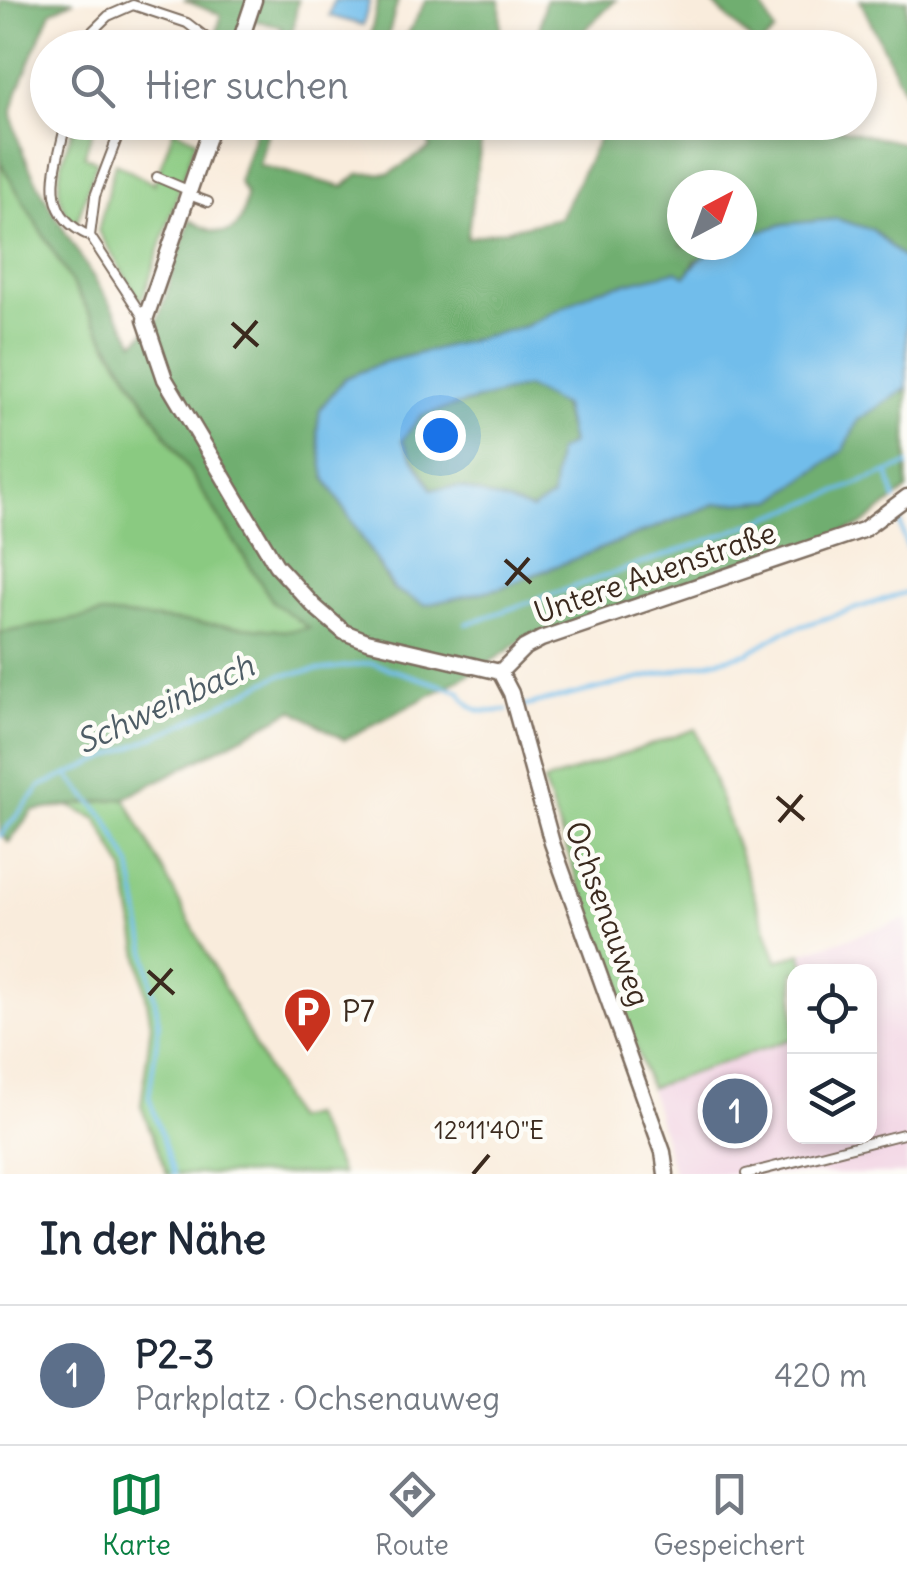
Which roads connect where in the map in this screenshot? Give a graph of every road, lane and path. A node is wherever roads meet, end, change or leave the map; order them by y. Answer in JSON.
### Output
{"nodes":[{"id":1,"x":254,"y":0,"type":"edge"},
{"id":2,"x":90,"y":30,"type":"edge"},
{"id":3,"x":196,"y":30,"type":"edge"},
{"id":4,"x":244,"y":30,"type":"edge"},
{"id":5,"x":62,"y":140,"type":"edge"},
{"id":6,"x":116,"y":140,"type":"edge"},
{"id":7,"x":207,"y":140,"type":"edge"},
{"id":8,"x":157,"y":177,"type":"dead end"},
{"id":9,"x":190,"y":193,"type":"junction"},
{"id":10,"x":208,"y":202,"type":"dead end"},
{"id":11,"x":90,"y":236,"type":"junction"},
{"id":12,"x":146,"y":320,"type":"junction"},
{"id":13,"x":904,"y":499,"type":"edge"},
{"id":14,"x":500,"y":672,"type":"junction"},
{"id":15,"x":907,"y":1133,"type":"edge"},
{"id":16,"x":666,"y":1174,"type":"edge"},
{"id":17,"x":746,"y":1174,"type":"edge"}],
"edges":[{"from":1,"to":4,"type":"street"},
{"from":2,"to":3,"type":"lane"},
{"from":5,"to":11,"type":"lane"},
{"from":6,"to":11,"type":"lane"},
{"from":7,"to":9,"type":"street"},
{"from":8,"to":9,"type":"lane"},
{"from":9,"to":10,"type":"lane"},
{"from":9,"to":12,"type":"street"},
{"from":11,"to":12,"type":"lane"},
{"from":12,"to":14,"type":"street"},
{"from":13,"to":14,"type":"street","name":"Untere Auenstraße"},
{"from":14,"to":16,"type":"street","name":"Ochsenauweg"},
{"from":15,"to":17,"type":"lane"}]}
